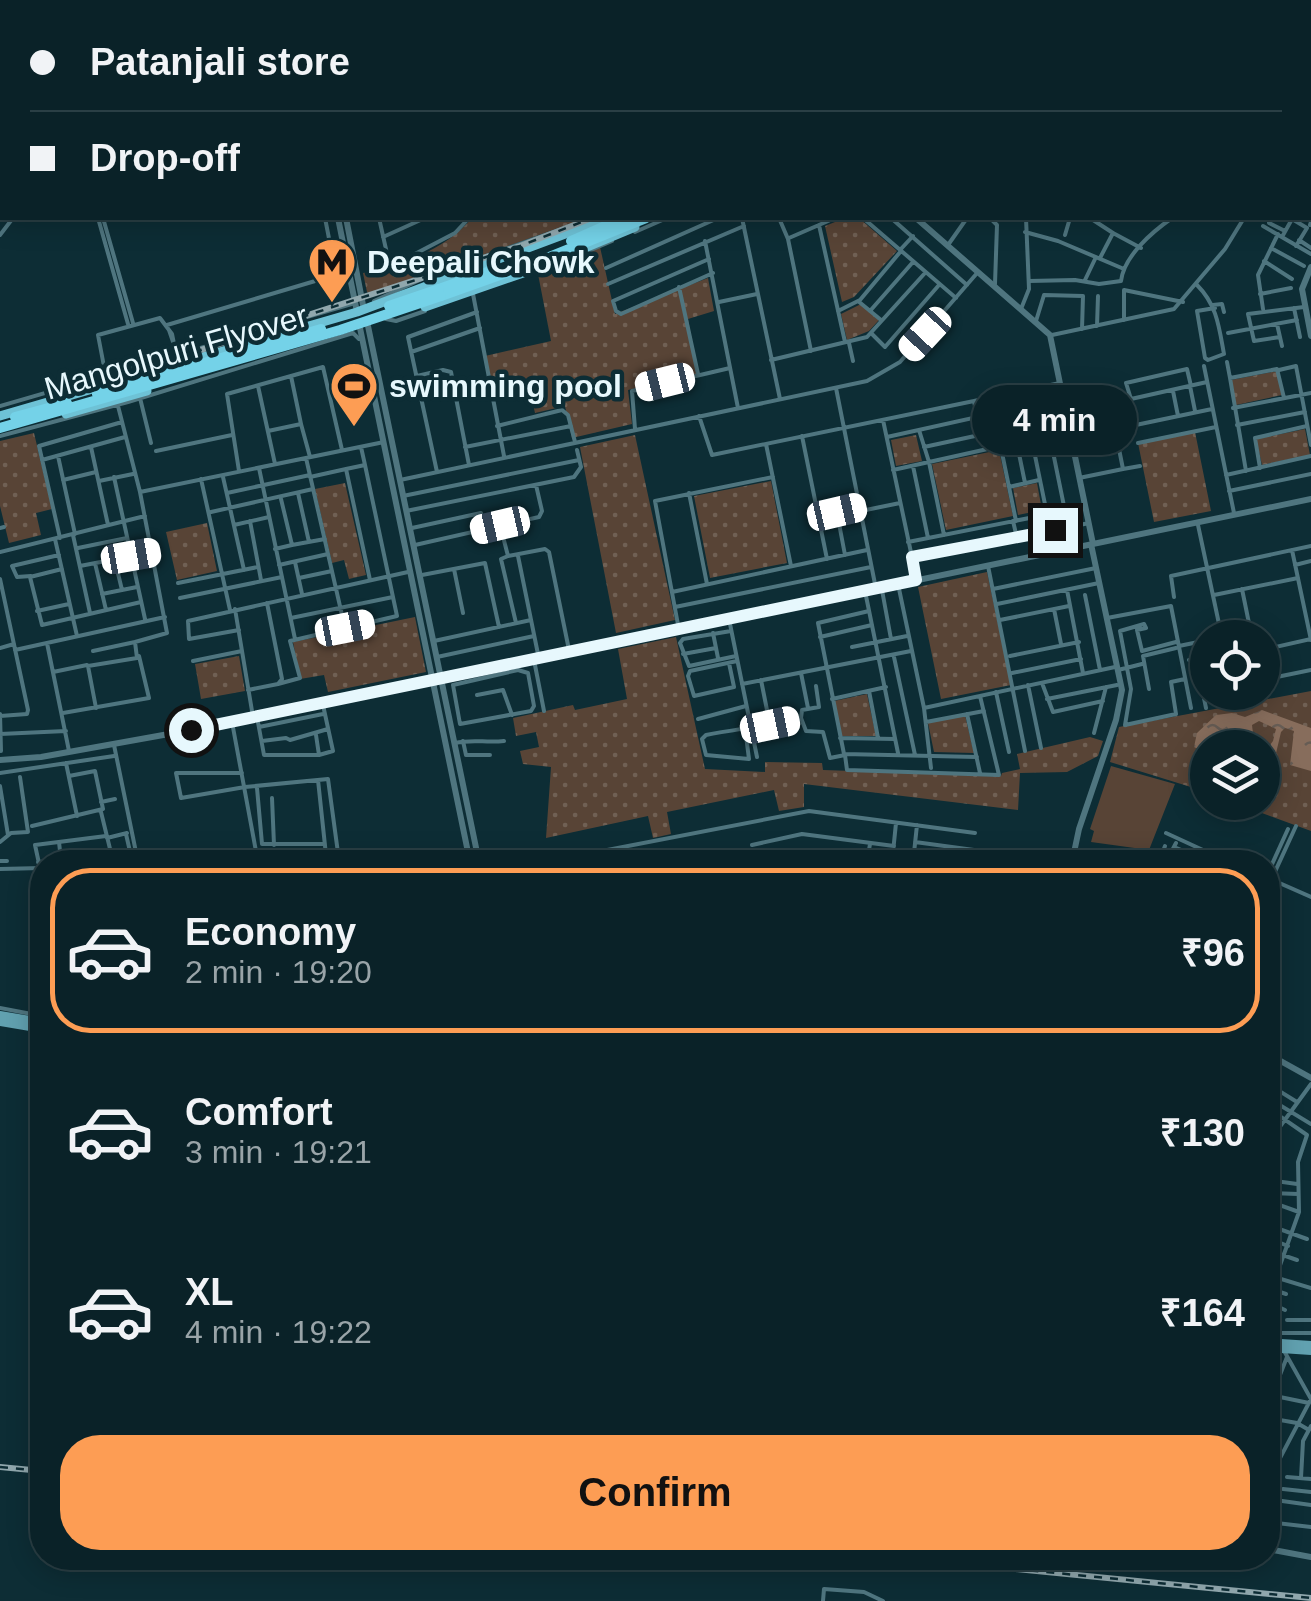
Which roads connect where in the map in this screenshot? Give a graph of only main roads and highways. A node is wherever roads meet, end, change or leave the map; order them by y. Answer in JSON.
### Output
{"nodes":[{"id":1,"x":644,"y":220,"type":"edge"},
{"id":2,"x":618,"y":221,"type":"edge"},
{"id":3,"x":582,"y":223,"type":"edge"},
{"id":4,"x":401,"y":296,"type":"junction"},
{"id":5,"x":407,"y":312,"type":"junction"},
{"id":6,"x":276,"y":336,"type":"junction"},
{"id":7,"x":280,"y":352,"type":"junction"},
{"id":8,"x":0,"y":427,"type":"edge"},
{"id":9,"x":0,"y":1015,"type":"edge"},
{"id":10,"x":30,"y":1020,"type":"edge"},
{"id":11,"x":1280,"y":1346,"type":"edge"},
{"id":12,"x":1311,"y":1348,"type":"edge"},
{"id":13,"x":1280,"y":1351,"type":"edge"}],
"edges":[{"from":1,"to":5,"type":"main road"},
{"from":2,"to":3,"type":"main road"},
{"from":2,"to":8,"type":"highway","name":"Mangolpuri Flyover","bridge":true},
{"from":2,"to":8,"type":"highway","name":"Mangolpuri Flyover","bridge":true},
{"from":3,"to":4,"type":"main road"},
{"from":4,"to":5,"type":"main road"},
{"from":4,"to":6,"type":"main road"},
{"from":5,"to":7,"type":"main road"},
{"from":6,"to":7,"type":"main road"},
{"from":6,"to":8,"type":"main road"},
{"from":7,"to":8,"type":"main road"},
{"from":9,"to":10,"type":"main road"},
{"from":11,"to":12,"type":"main road"},
{"from":12,"to":13,"type":"main road"}]}
